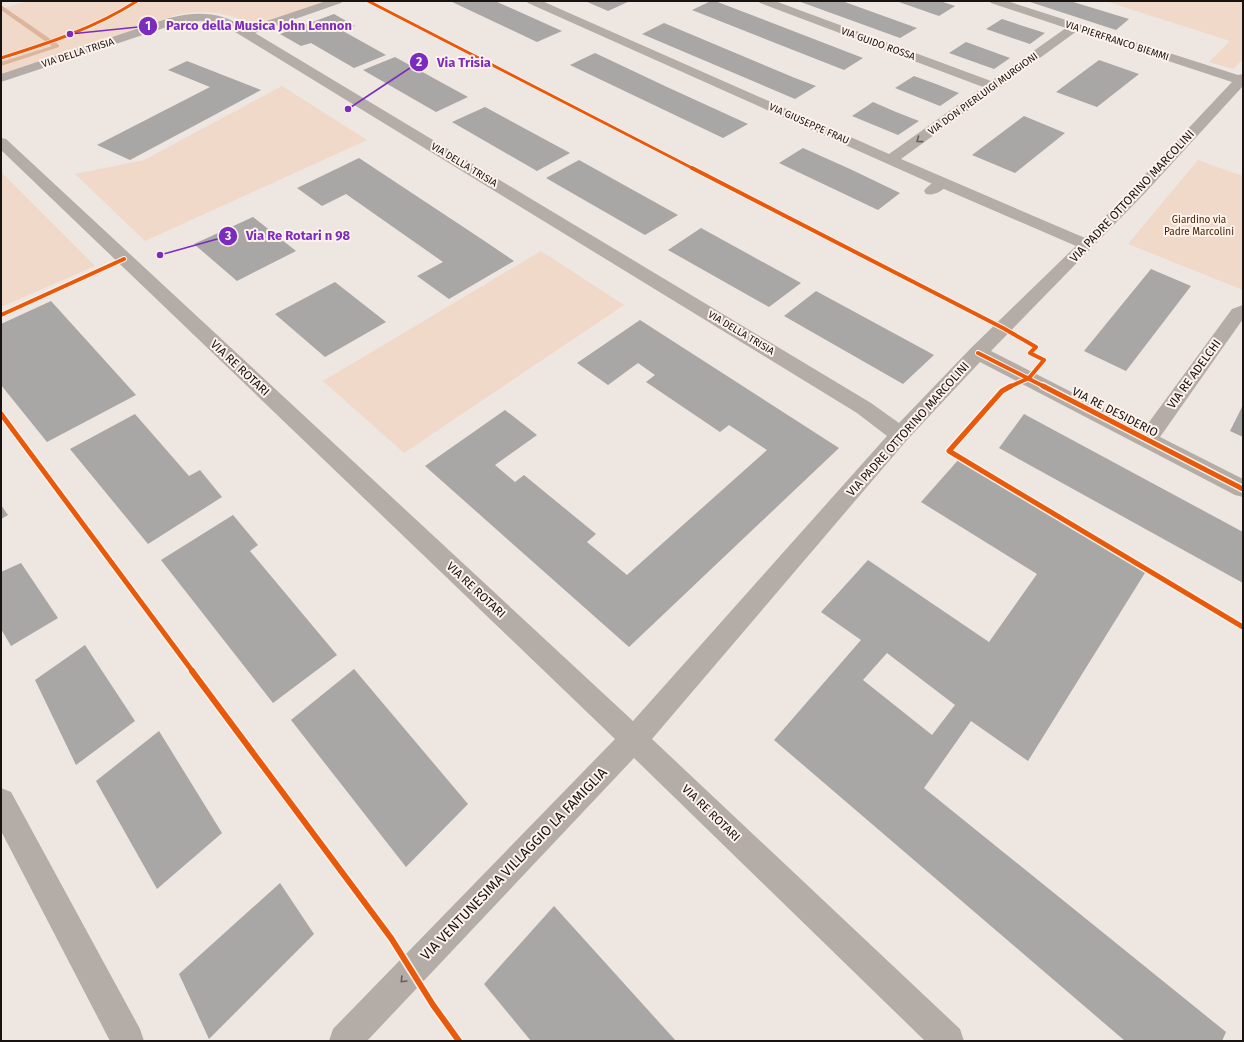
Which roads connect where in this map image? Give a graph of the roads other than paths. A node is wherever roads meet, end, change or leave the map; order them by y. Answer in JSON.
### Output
{"nodes":[{"id":1,"x":337,"y":1,"type":"edge"},
{"id":2,"x":532,"y":1,"type":"edge"},
{"id":3,"x":764,"y":1,"type":"edge"},
{"id":4,"x":995,"y":1,"type":"edge"},
{"id":5,"x":1075,"y":27,"type":"junction"},
{"id":6,"x":246,"y":32,"type":"junction"},
{"id":7,"x":1,"y":78,"type":"edge"},
{"id":8,"x":1241,"y":79,"type":"edge"},
{"id":9,"x":993,"y":86,"type":"junction"},
{"id":10,"x":1,"y":142,"type":"edge"},
{"id":11,"x":9,"y":160,"type":"edge"},
{"id":12,"x":890,"y":160,"type":"junction"},
{"id":13,"x":1087,"y":245,"type":"junction"},
{"id":14,"x":1243,"y":311,"type":"edge"},
{"id":15,"x":978,"y":352,"type":"junction"},
{"id":16,"x":900,"y":435,"type":"junction"},
{"id":17,"x":1147,"y":440,"type":"junction"},
{"id":18,"x":1243,"y":489,"type":"edge"},
{"id":19,"x":634,"y":739,"type":"junction"},
{"id":20,"x":1,"y":802,"type":"edge"},
{"id":21,"x":128,"y":1041,"type":"edge"},
{"id":22,"x":345,"y":1041,"type":"edge"},
{"id":23,"x":948,"y":1041,"type":"edge"}],
"edges":[{"from":1,"to":6,"type":"street"},
{"from":2,"to":12,"type":"street","name":"VIA GIUSEPPE FRAU"},
{"from":3,"to":9,"type":"street","name":"VIA GUIDO ROSSA"},
{"from":4,"to":5,"type":"street","name":"VIA PIERFRANCO BIEMMI"},
{"from":5,"to":8,"type":"street","name":"VIA PIERFRANCO BIEMMI"},
{"from":5,"to":9,"type":"street","name":"VIA DON PIERLUIGI MURGIONI"},
{"from":6,"to":7,"type":"street","name":"VIA DELLA TRISIA"},
{"from":6,"to":16,"type":"street","name":"VIA DELLA TRISIA"},
{"from":8,"to":13,"type":"street","name":"VIA PADRE OTTORINO MARCOLINI"},
{"from":9,"to":12,"type":"street","name":"VIA DON PIERLUIGI MURGIONI","one_way":true},
{"from":10,"to":11,"type":"street","name":"VIA RE ROTARI"},
{"from":11,"to":19,"type":"street","name":"VIA RE ROTARI"},
{"from":12,"to":13,"type":"street","name":"VIA GIUSEPPE FRAU"},
{"from":13,"to":15,"type":"street","name":"VIA PADRE OTTORINO MARCOLINI"},
{"from":14,"to":17,"type":"street","name":"VIA RE ADELCHI"},
{"from":15,"to":16,"type":"street","name":"VIA PADRE OTTORINO MARCOLINI"},
{"from":15,"to":17,"type":"street","name":"VIA RE DESIDERIO"},
{"from":16,"to":19,"type":"street","name":"VIA PADRE OTTORINO MARCOLINI"},
{"from":17,"to":18,"type":"street","name":"VIA RE DESIDERIO"},
{"from":19,"to":22,"type":"street","name":"VIA VENTUNESIMA VILLAGGIO LA FAMIGLIA","one_way":true},
{"from":19,"to":23,"type":"street","name":"VIA RE ROTARI"},
{"from":20,"to":21,"type":"street"}]}
